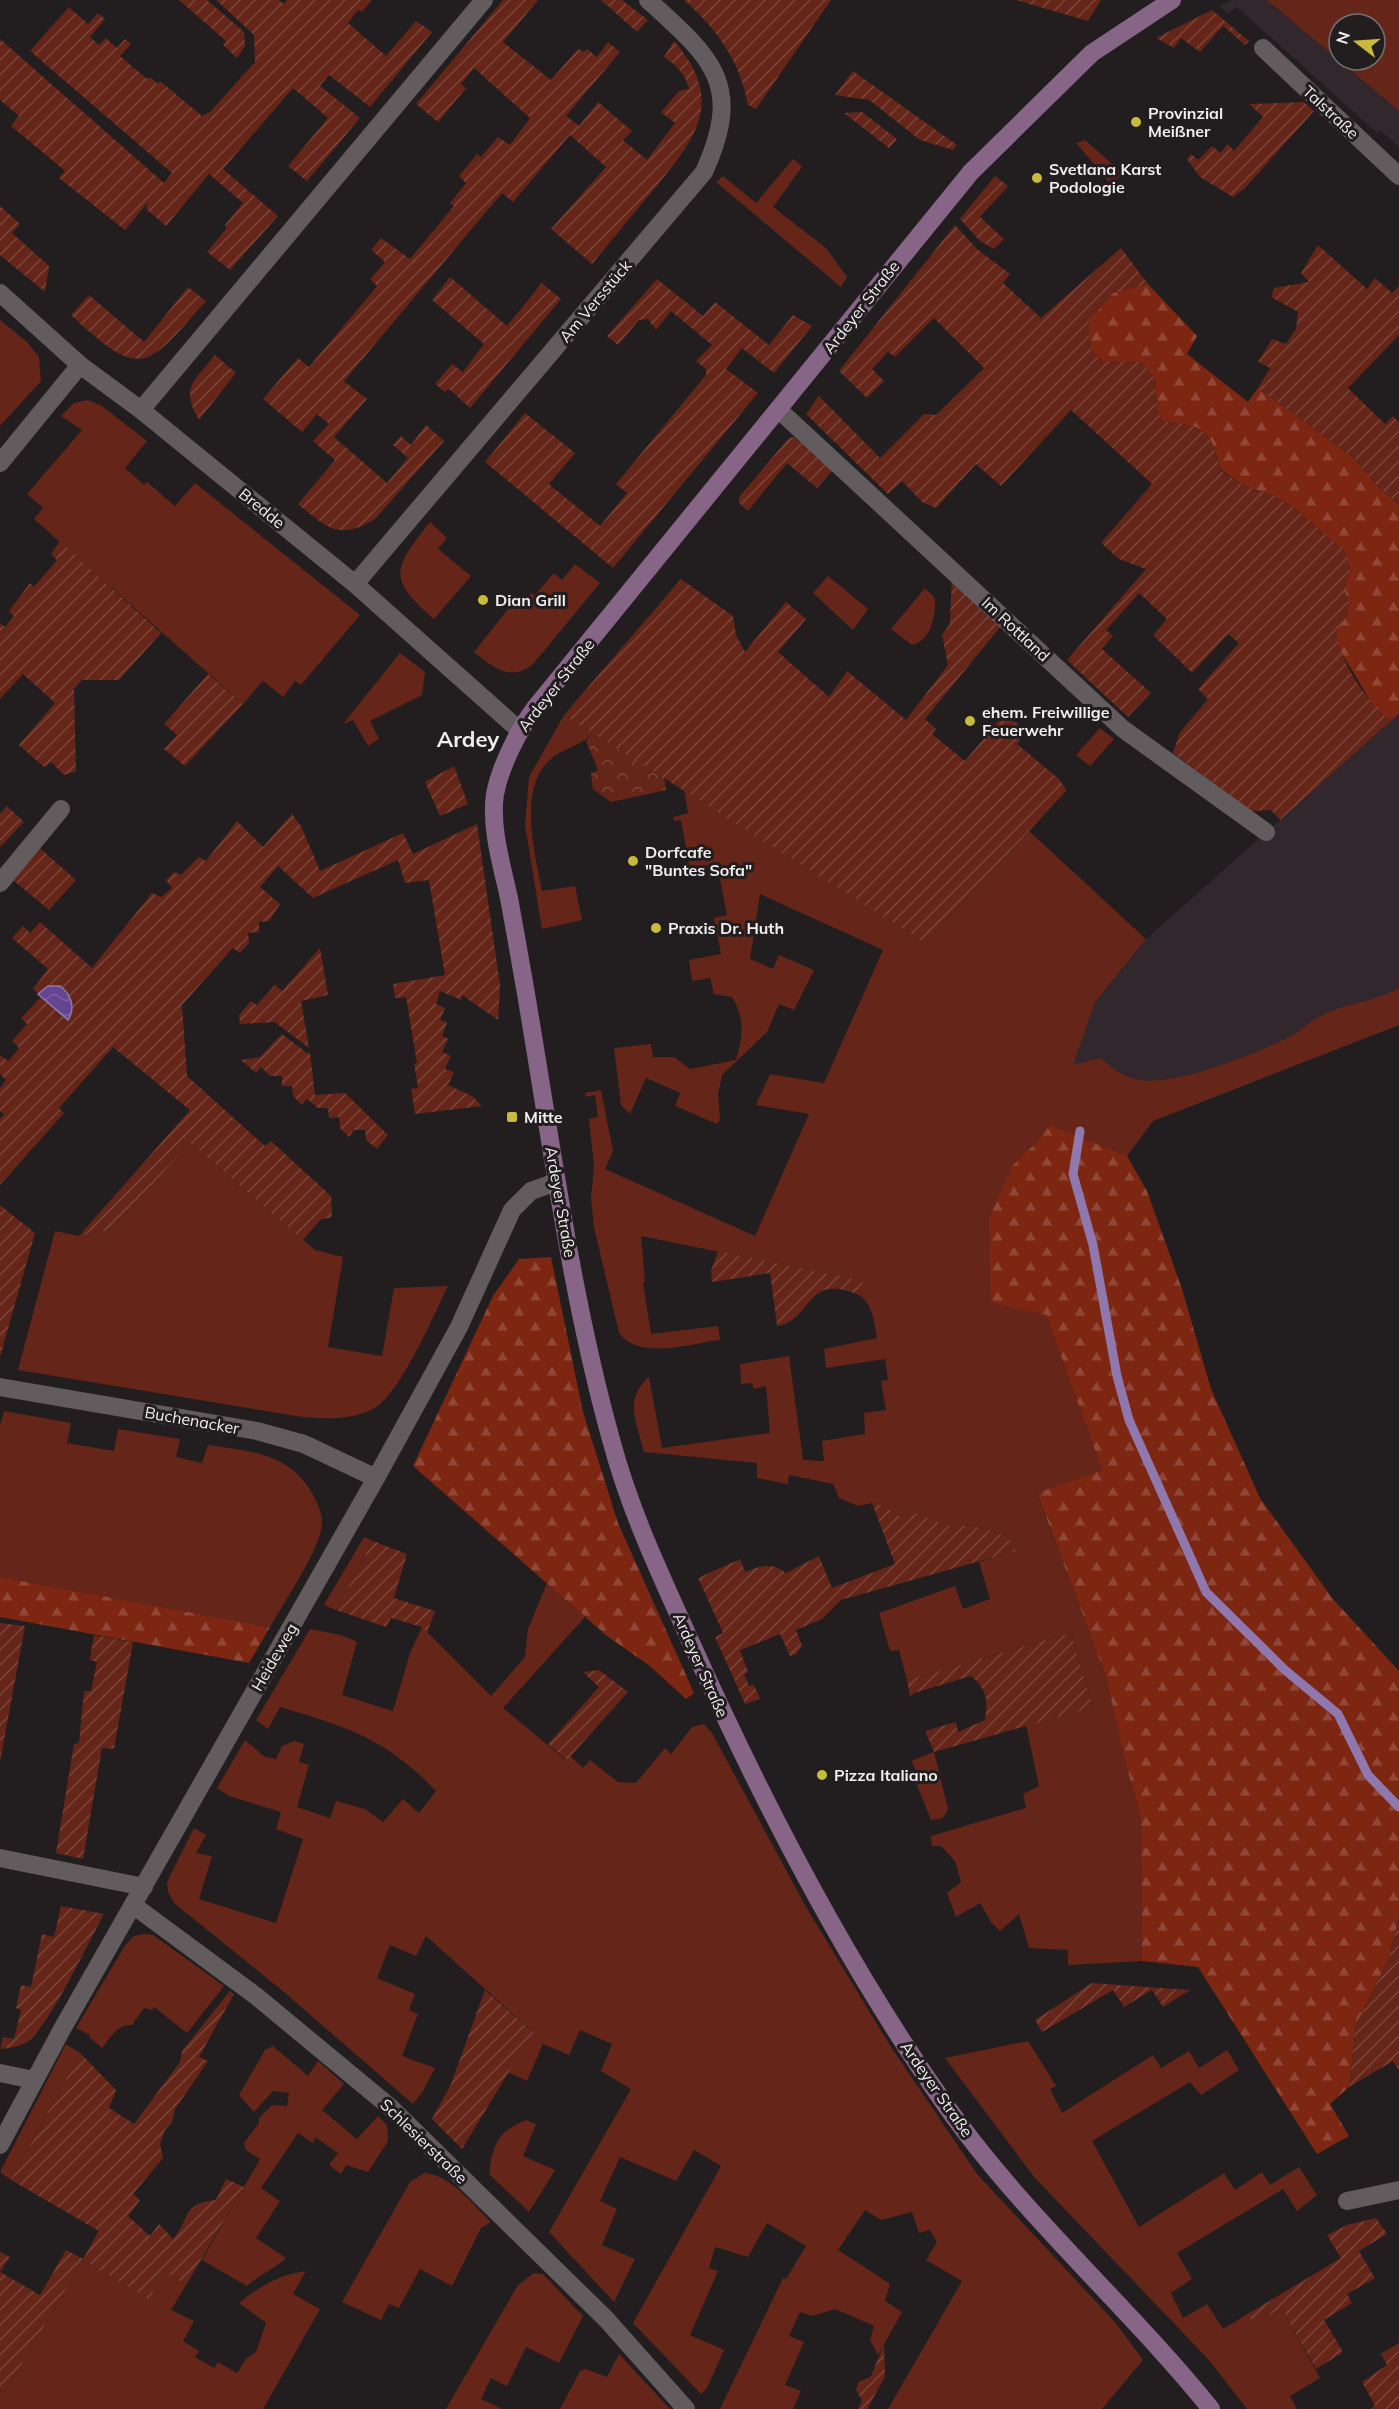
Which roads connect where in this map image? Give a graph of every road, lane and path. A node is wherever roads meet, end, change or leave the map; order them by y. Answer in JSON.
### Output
{"nodes":[{"id":1,"x":484,"y":0,"type":"edge"},
{"id":2,"x":648,"y":0,"type":"edge"},
{"id":3,"x":1164,"y":2,"type":"edge"},
{"id":4,"x":1263,"y":48,"type":"dead end"},
{"id":5,"x":1399,"y":176,"type":"edge"},
{"id":6,"x":0,"y":293,"type":"edge"},
{"id":7,"x":80,"y":365,"type":"junction"},
{"id":8,"x":141,"y":410,"type":"junction"},
{"id":9,"x":779,"y":410,"type":"junction"},
{"id":10,"x":0,"y":463,"type":"edge"},
{"id":11,"x":355,"y":584,"type":"junction"},
{"id":12,"x":518,"y":729,"type":"junction"},
{"id":13,"x":61,"y":810,"type":"dead end"},
{"id":14,"x":1266,"y":832,"type":"dead end"},
{"id":15,"x":0,"y":883,"type":"edge"},
{"id":16,"x":556,"y":1182,"type":"junction"},
{"id":17,"x":0,"y":1387,"type":"edge"},
{"id":18,"x":376,"y":1478,"type":"junction"},
{"id":19,"x":0,"y":1858,"type":"edge"},
{"id":20,"x":144,"y":1887,"type":"junction"},
{"id":21,"x":133,"y":1905,"type":"junction"},
{"id":22,"x":0,"y":2073,"type":"edge"},
{"id":23,"x":34,"y":2080,"type":"junction"},
{"id":24,"x":0,"y":2145,"type":"edge"},
{"id":25,"x":1399,"y":2190,"type":"edge"},
{"id":26,"x":1347,"y":2201,"type":"dead end"},
{"id":27,"x":686,"y":2409,"type":"edge"},
{"id":28,"x":1211,"y":2409,"type":"edge"}],
"edges":[{"from":1,"to":8,"type":"street"},
{"from":2,"to":11,"type":"street","name":"Am Versstück"},
{"from":3,"to":9,"type":"main road","name":"Ardeyer Straße"},
{"from":4,"to":5,"type":"street","name":"Talstraße"},
{"from":6,"to":7,"type":"street","name":"Bredde"},
{"from":7,"to":8,"type":"street","name":"Bredde"},
{"from":7,"to":10,"type":"street"},
{"from":8,"to":11,"type":"street","name":"Bredde"},
{"from":9,"to":12,"type":"main road","name":"Ardeyer Straße"},
{"from":9,"to":14,"type":"street","name":"Im Rottland"},
{"from":11,"to":12,"type":"street","name":"Bredde"},
{"from":12,"to":16,"type":"main road","name":"Ardeyer Straße"},
{"from":13,"to":15,"type":"street"},
{"from":16,"to":18,"type":"street","name":"Heideweg"},
{"from":16,"to":28,"type":"main road","name":"Ardeyer Straße"},
{"from":17,"to":18,"type":"street","name":"Buchenacker"},
{"from":18,"to":20,"type":"street","name":"Heideweg"},
{"from":19,"to":20,"type":"street"},
{"from":20,"to":21,"type":"street","name":"Heideweg"},
{"from":21,"to":23,"type":"street","name":"Heideweg"},
{"from":21,"to":27,"type":"street","name":"Schlesierstraße"},
{"from":22,"to":23,"type":"street"},
{"from":23,"to":24,"type":"street","name":"Heideweg"},
{"from":25,"to":26,"type":"street"}]}
